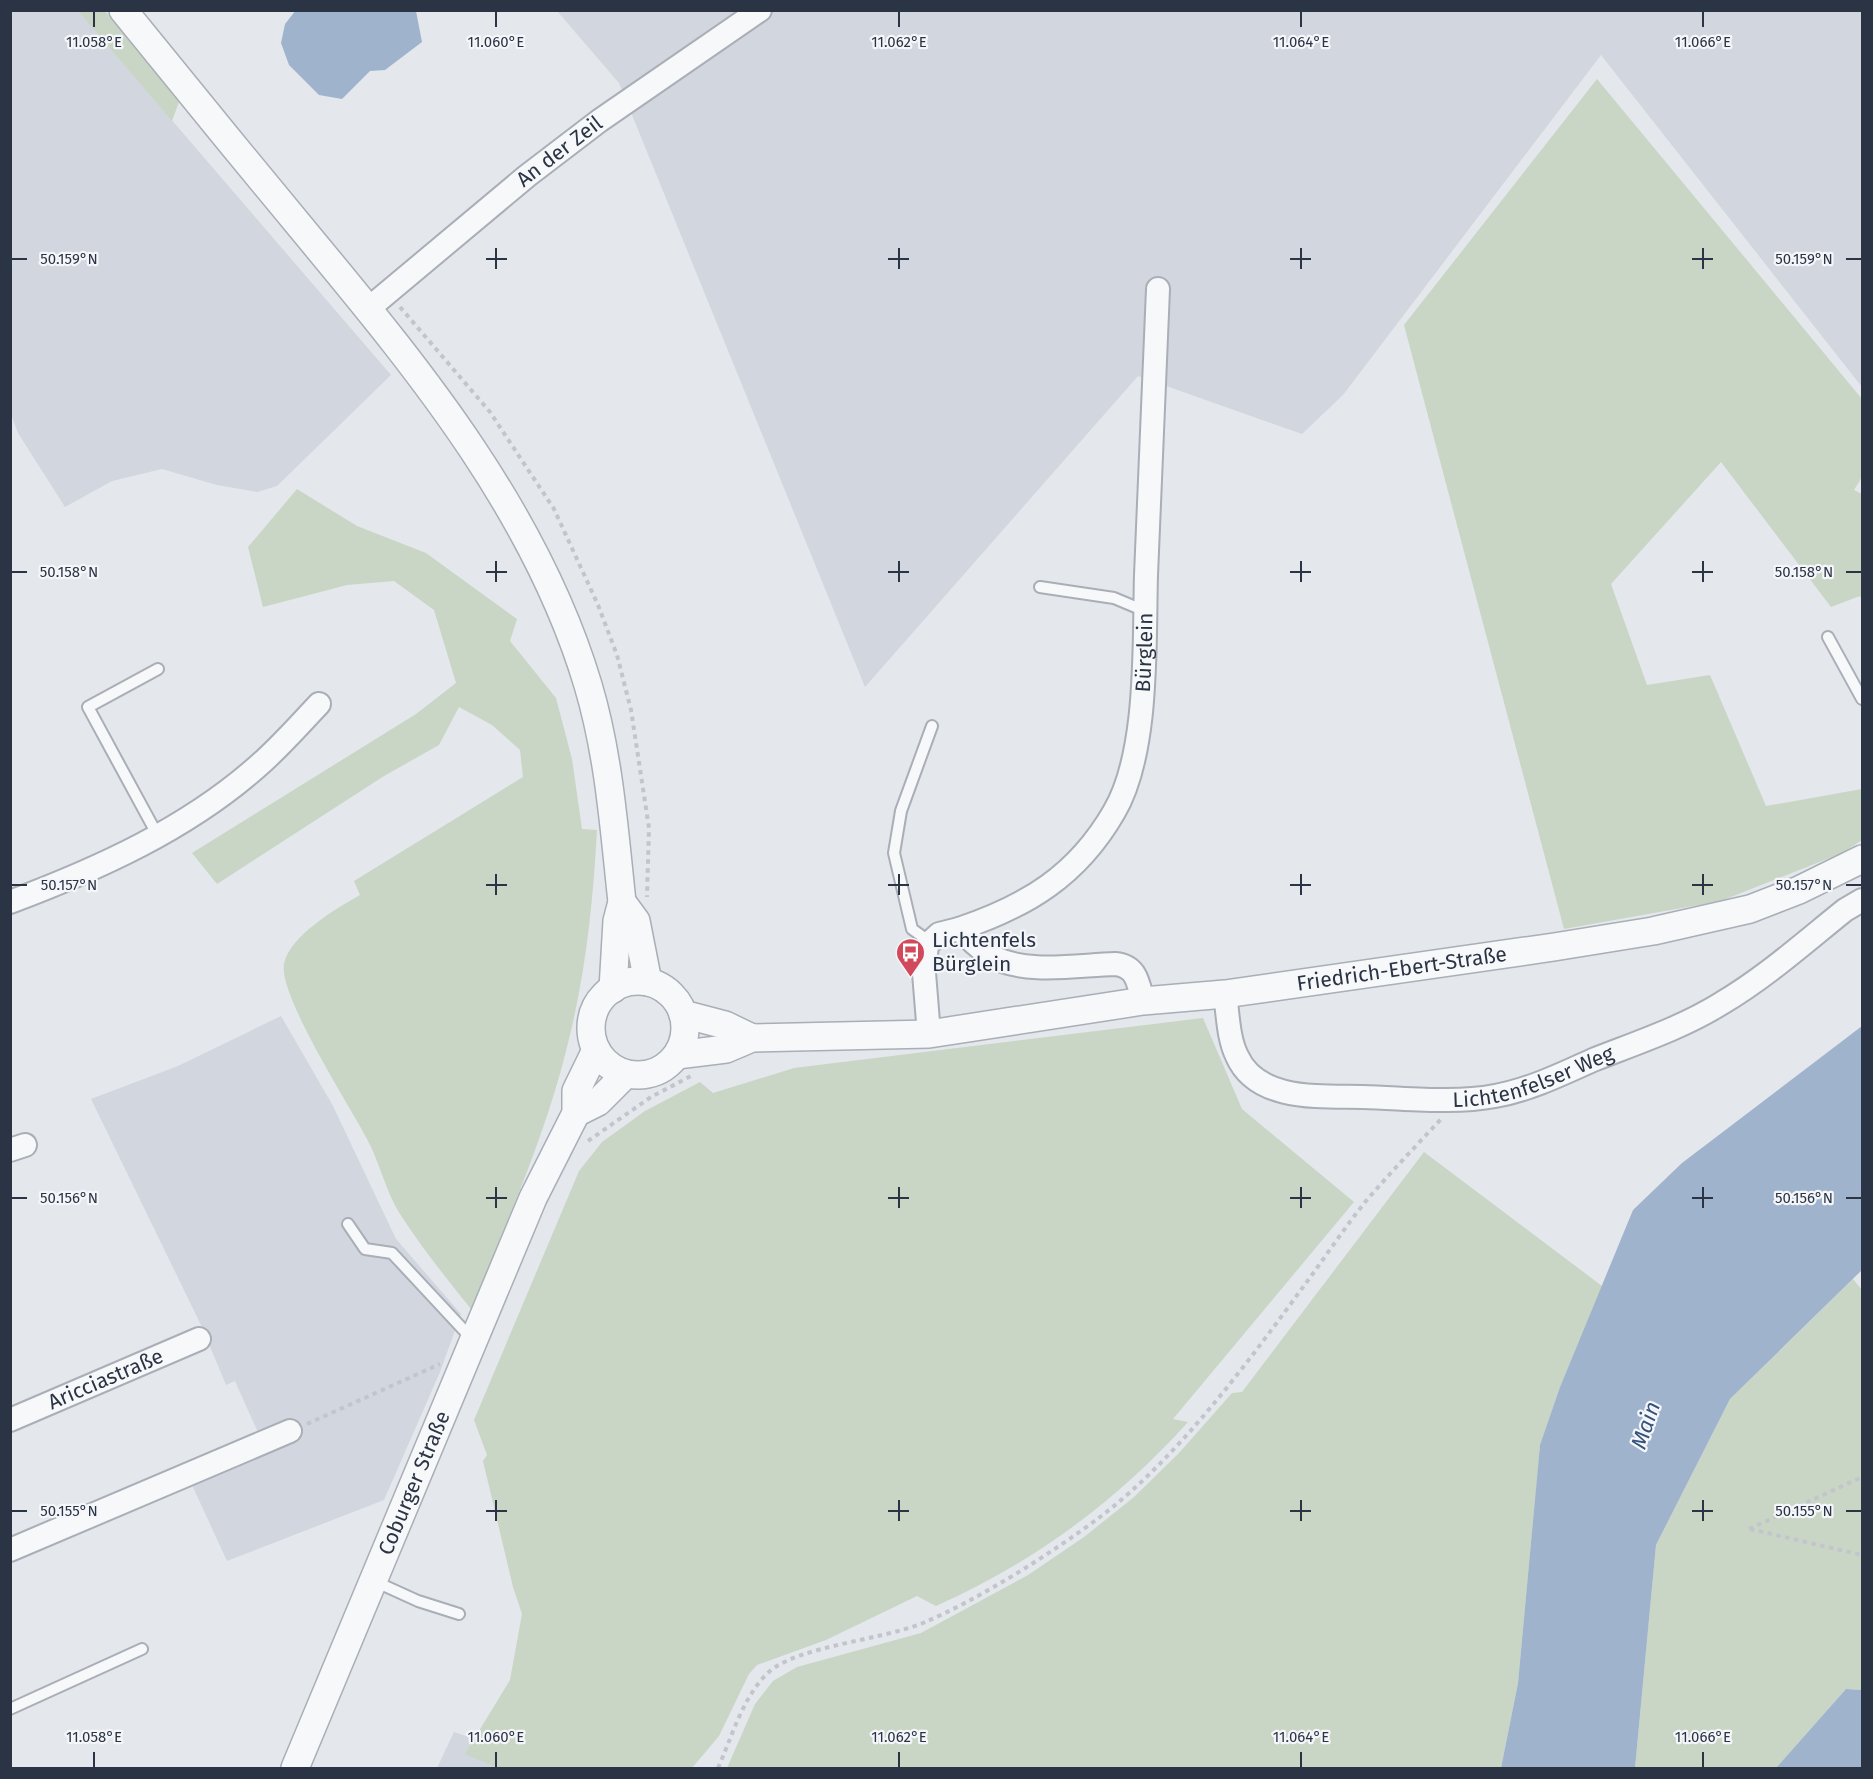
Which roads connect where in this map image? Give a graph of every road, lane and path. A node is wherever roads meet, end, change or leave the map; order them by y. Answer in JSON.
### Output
{"nodes":[{"id":1,"x":123,"y":10,"type":"edge"},
{"id":2,"x":760,"y":10,"type":"edge"},
{"id":3,"x":1158,"y":289,"type":"dead end"},
{"id":4,"x":368,"y":309,"type":"junction"},
{"id":5,"x":1040,"y":587,"type":"dead end"},
{"id":6,"x":1145,"y":611,"type":"junction"},
{"id":7,"x":1828,"y":637,"type":"dead end"},
{"id":8,"x":158,"y":669,"type":"dead end"},
{"id":9,"x":1863,"y":699,"type":"edge"},
{"id":10,"x":319,"y":704,"type":"dead end"},
{"id":11,"x":932,"y":726,"type":"dead end"},
{"id":12,"x":158,"y":836,"type":"junction"},
{"id":13,"x":1863,"y":859,"type":"edge"},
{"id":14,"x":1863,"y":900,"type":"edge"},
{"id":15,"x":10,"y":902,"type":"edge"},
{"id":16,"x":622,"y":902,"type":"junction"},
{"id":17,"x":958,"y":929,"type":"junction"},
{"id":18,"x":930,"y":942,"type":"junction"},
{"id":19,"x":648,"y":982,"type":"junction"},
{"id":20,"x":613,"y":989,"type":"junction"},
{"id":21,"x":1225,"y":994,"type":"junction"},
{"id":22,"x":1143,"y":1001,"type":"junction"},
{"id":23,"x":683,"y":1014,"type":"junction"},
{"id":24,"x":928,"y":1034,"type":"junction"},
{"id":25,"x":752,"y":1038,"type":"junction"},
{"id":26,"x":595,"y":1046,"type":"junction"},
{"id":27,"x":685,"y":1065,"type":"junction"},
{"id":28,"x":626,"y":1074,"type":"junction"},
{"id":29,"x":1459,"y":1099,"type":"junction"},
{"id":30,"x":576,"y":1113,"type":"junction"},
{"id":31,"x":582,"y":1150,"type":"dead end"},
{"id":32,"x":348,"y":1224,"type":"dead end"},
{"id":33,"x":199,"y":1339,"type":"dead end"},
{"id":34,"x":471,"y":1345,"type":"junction"},
{"id":35,"x":10,"y":1420,"type":"edge"},
{"id":36,"x":290,"y":1431,"type":"joint"},
{"id":37,"x":1863,"y":1477,"type":"edge"},
{"id":38,"x":10,"y":1550,"type":"edge"},
{"id":39,"x":1863,"y":1555,"type":"edge"},
{"id":40,"x":374,"y":1581,"type":"junction"},
{"id":41,"x":459,"y":1614,"type":"dead end"},
{"id":42,"x":142,"y":1649,"type":"dead end"},
{"id":43,"x":10,"y":1709,"type":"edge"},
{"id":44,"x":295,"y":1768,"type":"edge"},
{"id":45,"x":718,"y":1768,"type":"edge"}],
"edges":[{"from":1,"to":4,"type":"street"},
{"from":2,"to":4,"type":"street","name":"An der Zeil"},
{"from":3,"to":6,"type":"street","name":"Bürglein"},
{"from":4,"to":16,"type":"street"},
{"from":5,"to":6,"type":"lane"},
{"from":6,"to":17,"type":"street","name":"Bürglein"},
{"from":7,"to":9,"type":"lane"},
{"from":8,"to":12,"type":"lane"},
{"from":10,"to":12,"type":"street"},
{"from":11,"to":18,"type":"lane"},
{"from":12,"to":15,"type":"street"},
{"from":13,"to":21,"type":"street","name":"Friedrich-Ebert-Straße"},
{"from":14,"to":29,"type":"street","name":"Lichtenfelser Weg"},
{"from":16,"to":19,"type":"street"},
{"from":16,"to":20,"type":"street"},
{"from":17,"to":18,"type":"street","name":"Bürglein"},
{"from":17,"to":22,"type":"street"},
{"from":18,"to":24,"type":"street"},
{"from":19,"to":20,"type":"street"},
{"from":19,"to":23,"type":"street"},
{"from":20,"to":26,"type":"street"},
{"from":21,"to":22,"type":"street","name":"Friedrich-Ebert-Straße"},
{"from":21,"to":29,"type":"street","name":"Lichtenfelser Weg"},
{"from":22,"to":24,"type":"street","name":"Friedrich-Ebert-Straße"},
{"from":23,"to":25,"type":"street"},
{"from":23,"to":27,"type":"street"},
{"from":24,"to":25,"type":"street","name":"Friedrich-Ebert-Straße"},
{"from":25,"to":27,"type":"street"},
{"from":26,"to":28,"type":"street"},
{"from":26,"to":30,"type":"street"},
{"from":27,"to":28,"type":"street"},
{"from":27,"to":31,"type":"path"},
{"from":28,"to":30,"type":"street"},
{"from":29,"to":45,"type":"path"},
{"from":30,"to":34,"type":"street","name":"Coburger Straße"},
{"from":32,"to":34,"type":"lane"},
{"from":33,"to":35,"type":"street","name":"Aricciastraße"},
{"from":34,"to":36,"type":"path"},
{"from":34,"to":40,"type":"street","name":"Coburger Straße"},
{"from":36,"to":38,"type":"street"},
{"from":37,"to":39,"type":"path"},
{"from":40,"to":41,"type":"lane"},
{"from":40,"to":44,"type":"street","name":"Coburger Straße"},
{"from":42,"to":43,"type":"lane"}]}
